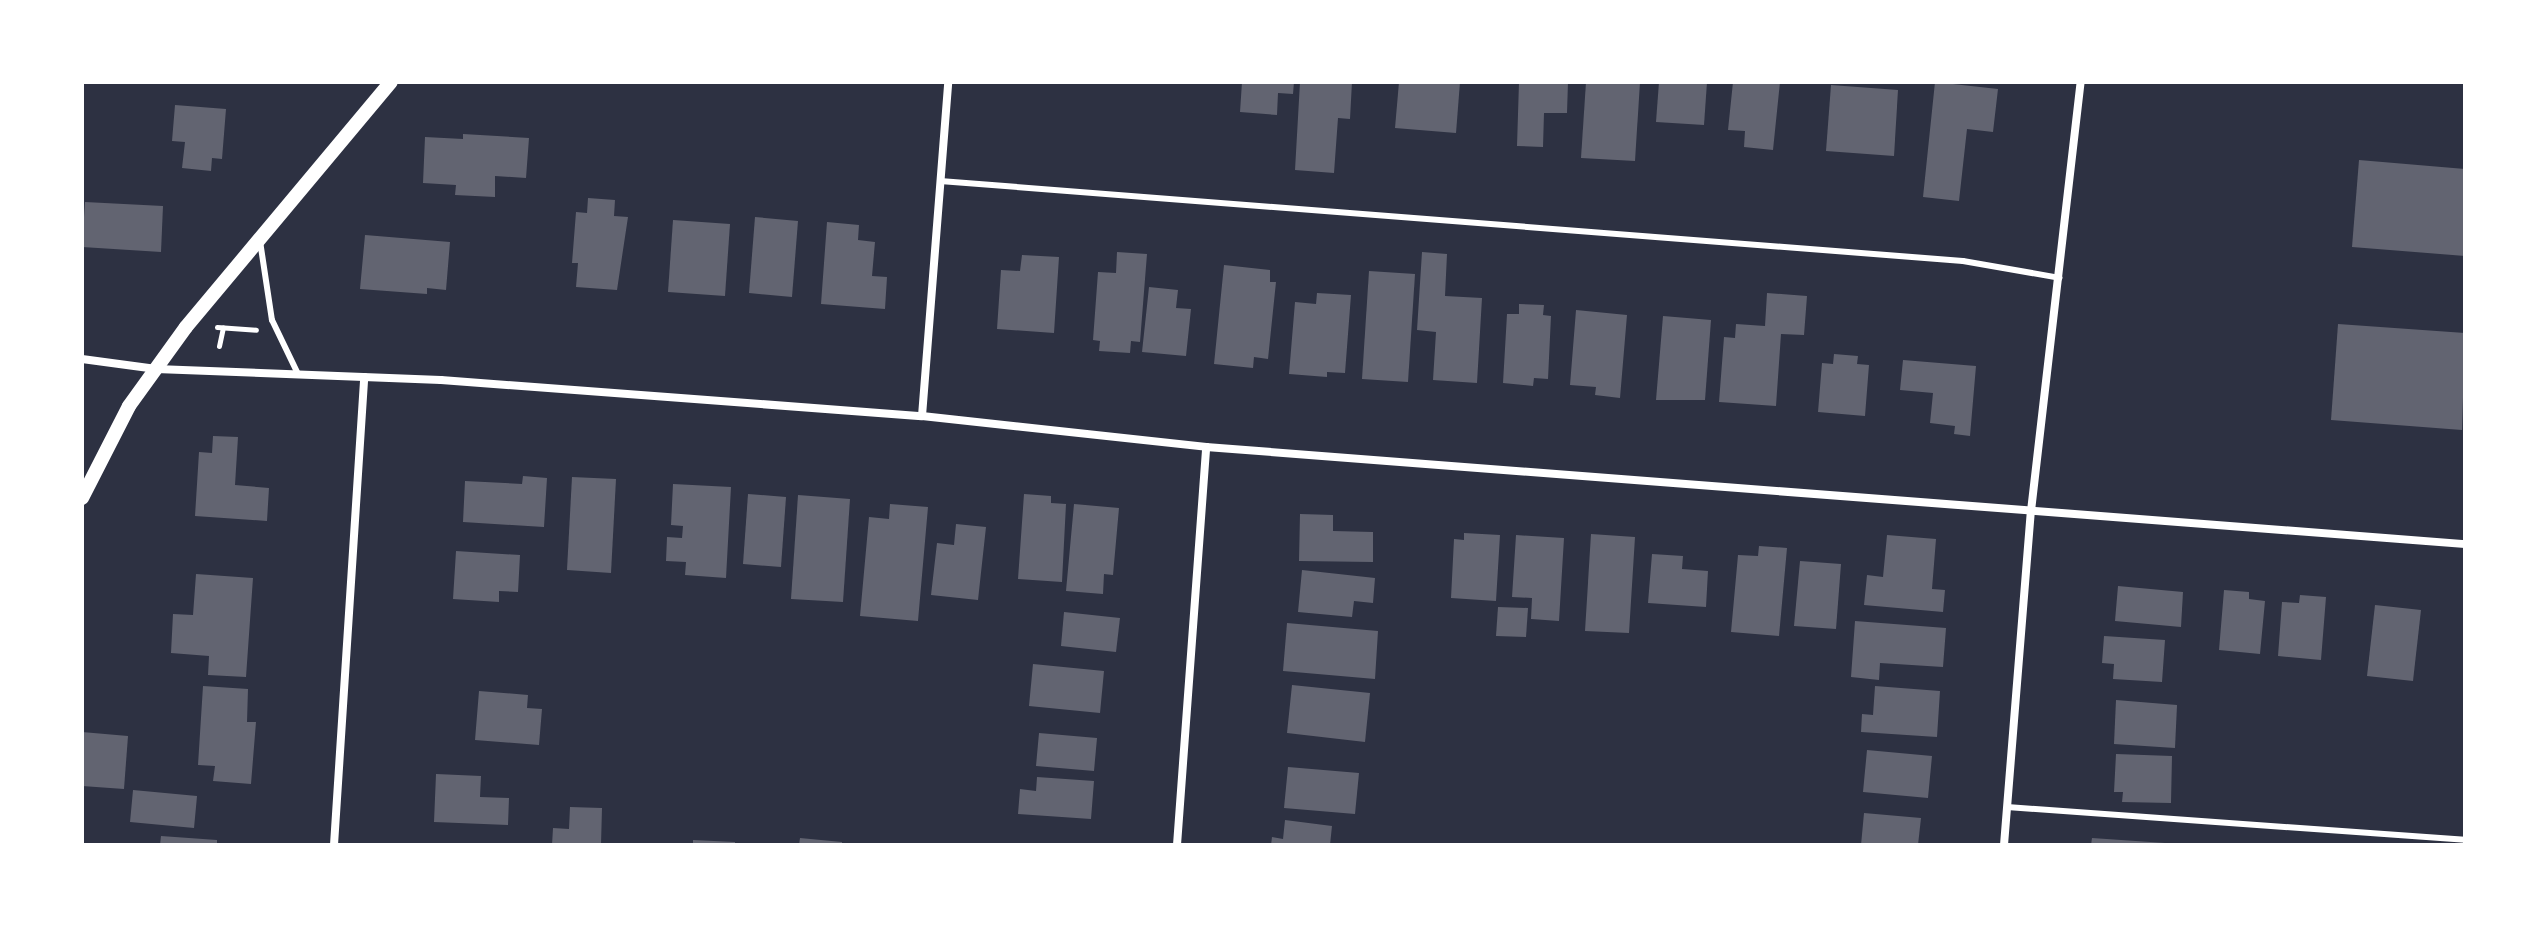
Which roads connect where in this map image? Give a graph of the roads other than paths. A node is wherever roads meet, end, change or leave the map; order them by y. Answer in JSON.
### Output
{"nodes":[{"id":1,"x":391,"y":82,"type":"edge"},
{"id":2,"x":948,"y":82,"type":"edge"},
{"id":3,"x":2081,"y":82,"type":"edge"},
{"id":4,"x":940,"y":181,"type":"junction"},
{"id":5,"x":260,"y":241,"type":"junction"},
{"id":6,"x":2060,"y":278,"type":"junction"},
{"id":7,"x":82,"y":359,"type":"edge"},
{"id":8,"x":156,"y":369,"type":"junction"},
{"id":9,"x":298,"y":374,"type":"junction"},
{"id":10,"x":364,"y":377,"type":"junction"},
{"id":11,"x":922,"y":416,"type":"junction"},
{"id":12,"x":1206,"y":447,"type":"junction"},
{"id":13,"x":82,"y":498,"type":"edge"},
{"id":14,"x":2031,"y":511,"type":"junction"},
{"id":15,"x":2465,"y":544,"type":"edge"},
{"id":16,"x":2007,"y":807,"type":"junction"},
{"id":17,"x":2465,"y":840,"type":"edge"},
{"id":18,"x":334,"y":845,"type":"edge"},
{"id":19,"x":1177,"y":845,"type":"edge"},
{"id":20,"x":2004,"y":845,"type":"edge"}],
"edges":[{"from":1,"to":5,"type":"street"},
{"from":2,"to":4,"type":"street"},
{"from":3,"to":6,"type":"street"},
{"from":4,"to":6,"type":"lane"},
{"from":4,"to":11,"type":"street"},
{"from":5,"to":8,"type":"street"},
{"from":5,"to":9,"type":"lane"},
{"from":6,"to":14,"type":"street"},
{"from":7,"to":8,"type":"street"},
{"from":8,"to":9,"type":"street"},
{"from":8,"to":13,"type":"street"},
{"from":9,"to":10,"type":"street"},
{"from":10,"to":11,"type":"street"},
{"from":10,"to":18,"type":"street"},
{"from":11,"to":12,"type":"street"},
{"from":12,"to":14,"type":"street"},
{"from":12,"to":19,"type":"street"},
{"from":14,"to":15,"type":"street"},
{"from":14,"to":16,"type":"street"},
{"from":16,"to":17,"type":"lane"},
{"from":16,"to":20,"type":"street"}]}
